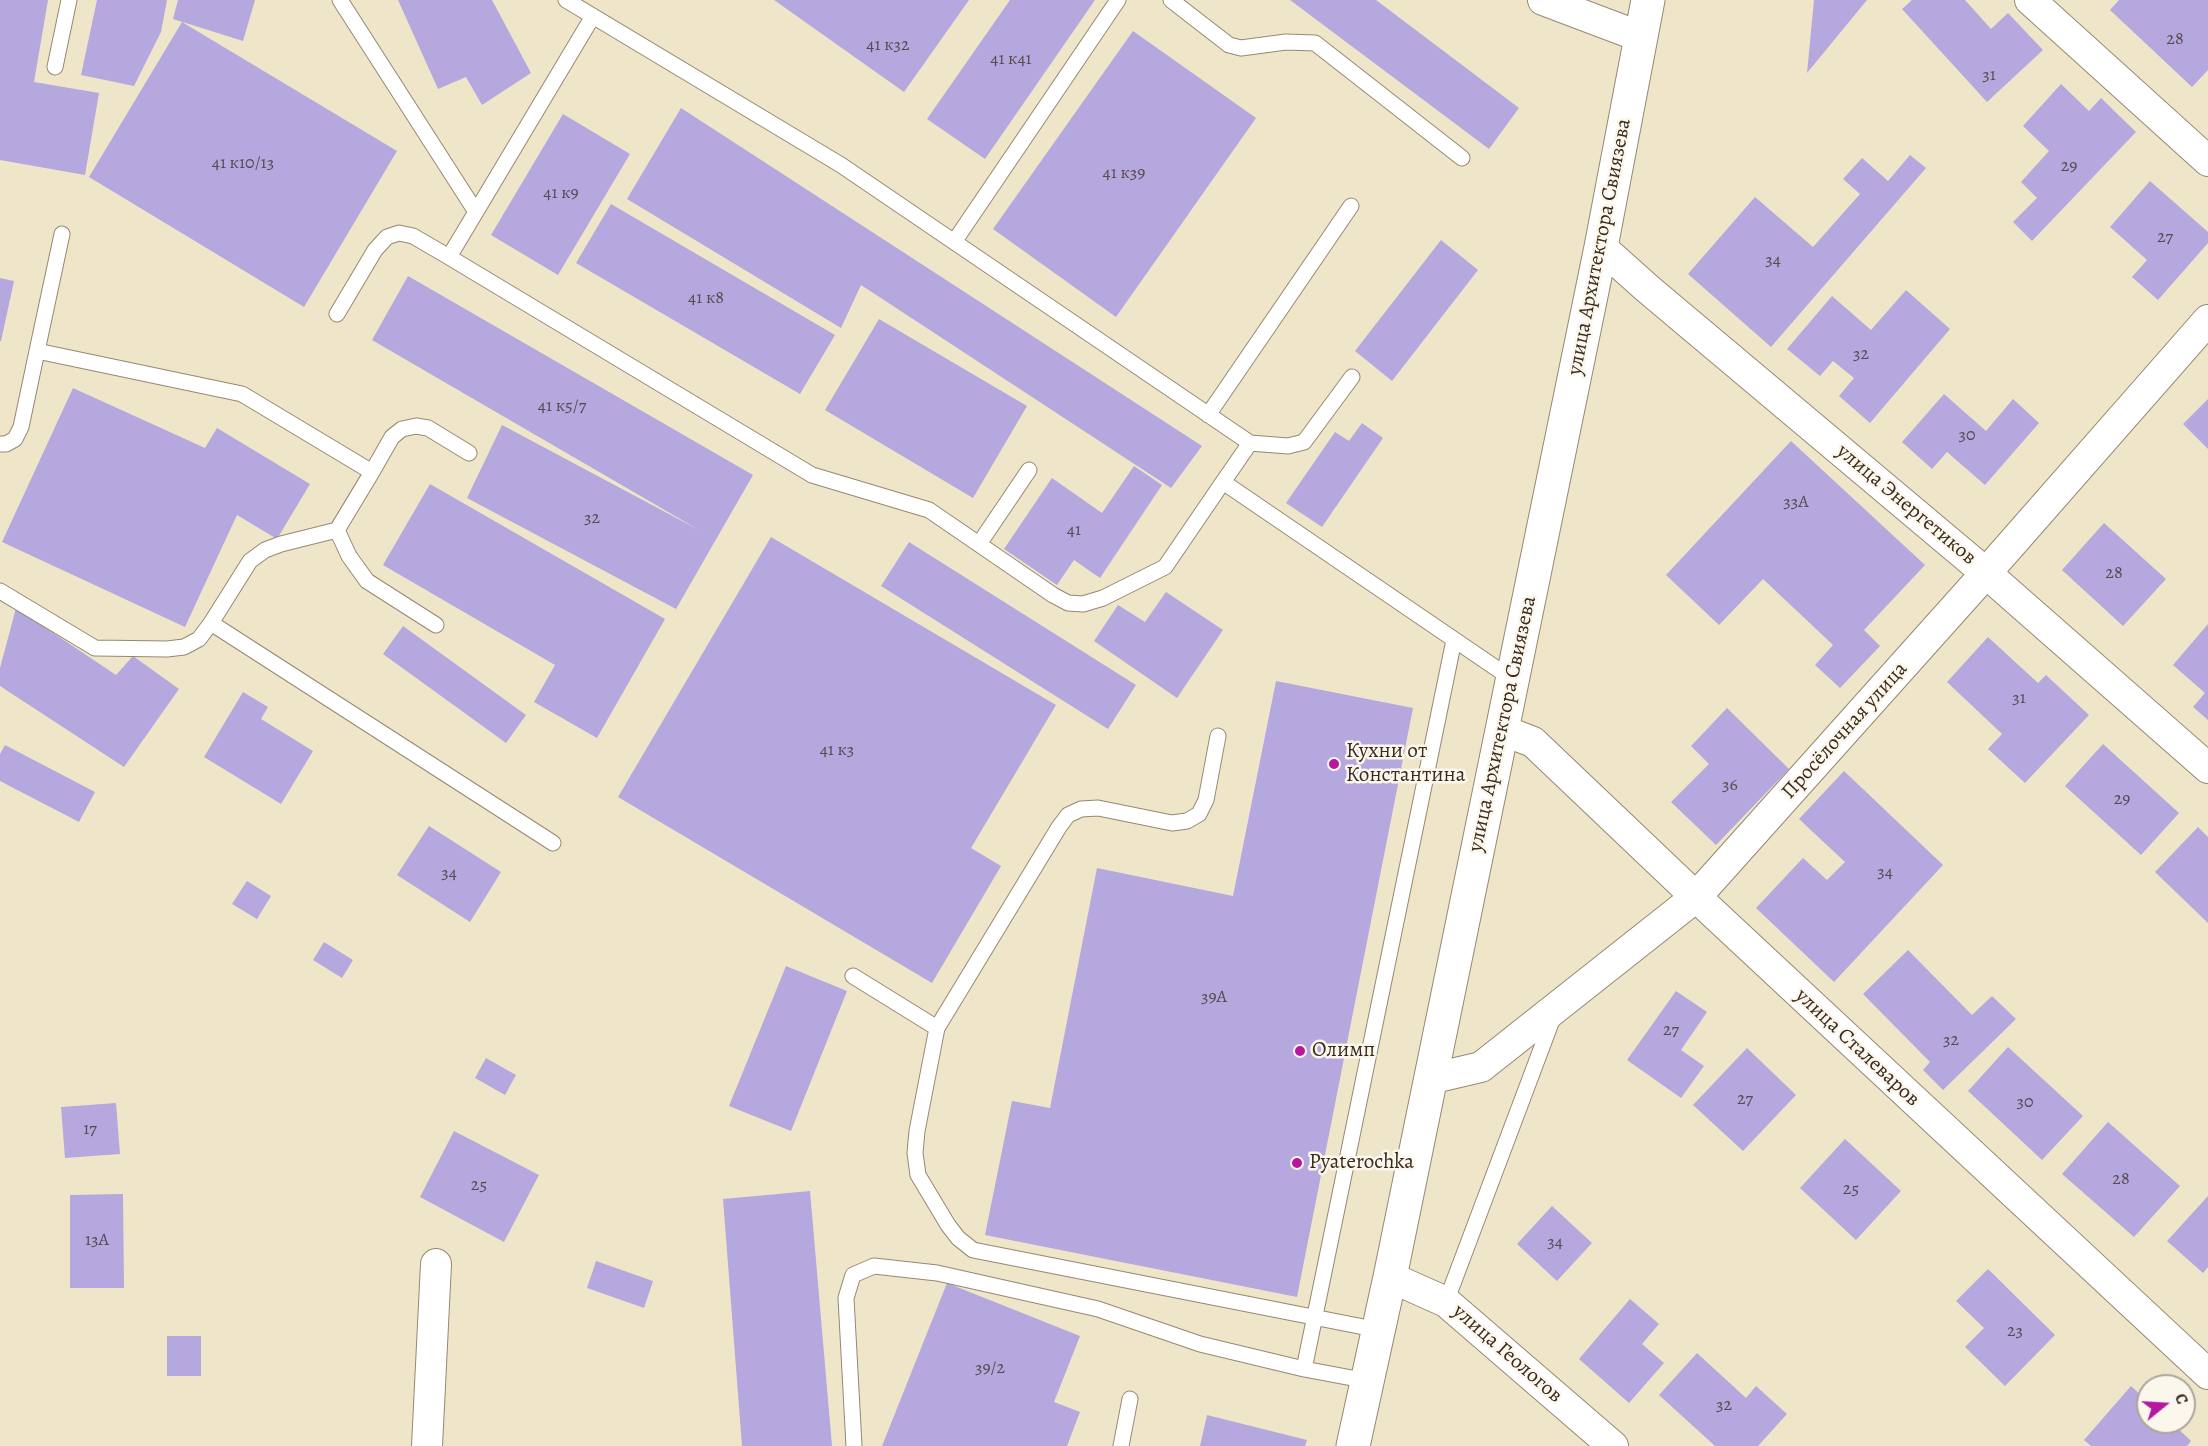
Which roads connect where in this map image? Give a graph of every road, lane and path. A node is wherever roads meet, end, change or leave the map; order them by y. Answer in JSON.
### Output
{"nodes":[{"id":1,"x":69,"y":0,"type":"edge"},
{"id":2,"x":340,"y":0,"type":"edge"},
{"id":3,"x":566,"y":0,"type":"edge"},
{"id":4,"x":1118,"y":0,"type":"edge"},
{"id":5,"x":1171,"y":0,"type":"edge"},
{"id":6,"x":1543,"y":0,"type":"edge"},
{"id":7,"x":1648,"y":0,"type":"edge"},
{"id":8,"x":2030,"y":0,"type":"edge"},
{"id":9,"x":593,"y":16,"type":"junction"},
{"id":10,"x":1641,"y":37,"type":"junction"},
{"id":11,"x":55,"y":67,"type":"dead end"},
{"id":12,"x":1462,"y":158,"type":"dead end"},
{"id":13,"x":2208,"y":161,"type":"edge"},
{"id":14,"x":1351,"y":206,"type":"dead end"},
{"id":15,"x":476,"y":212,"type":"junction"},
{"id":16,"x":62,"y":234,"type":"dead end"},
{"id":17,"x":954,"y":242,"type":"junction"},
{"id":18,"x":1601,"y":247,"type":"junction"},
{"id":19,"x":449,"y":257,"type":"junction"},
{"id":20,"x":337,"y":314,"type":"dead end"},
{"id":21,"x":2208,"y":320,"type":"edge"},
{"id":22,"x":37,"y":351,"type":"junction"},
{"id":23,"x":1352,"y":377,"type":"dead end"},
{"id":24,"x":1208,"y":415,"type":"junction"},
{"id":25,"x":0,"y":444,"type":"edge"},
{"id":26,"x":1250,"y":444,"type":"junction"},
{"id":27,"x":469,"y":453,"type":"dead end"},
{"id":28,"x":1029,"y":470,"type":"dead end"},
{"id":29,"x":372,"y":472,"type":"junction"},
{"id":30,"x":1223,"y":482,"type":"junction"},
{"id":31,"x":337,"y":530,"type":"junction"},
{"id":32,"x":979,"y":544,"type":"junction"},
{"id":33,"x":1986,"y":573,"type":"junction"},
{"id":34,"x":0,"y":591,"type":"edge"},
{"id":35,"x":212,"y":623,"type":"junction"},
{"id":36,"x":436,"y":625,"type":"dead end"},
{"id":37,"x":1454,"y":640,"type":"junction"},
{"id":38,"x":1512,"y":679,"type":"junction"},
{"id":39,"x":1502,"y":730,"type":"junction"},
{"id":40,"x":1218,"y":736,"type":"dead end"},
{"id":41,"x":2208,"y":768,"type":"edge"},
{"id":42,"x":553,"y":843,"type":"dead end"},
{"id":43,"x":1696,"y":897,"type":"junction"},
{"id":44,"x":853,"y":976,"type":"dead end"},
{"id":45,"x":1556,"y":1009,"type":"junction"},
{"id":46,"x":937,"y":1028,"type":"junction"},
{"id":47,"x":1430,"y":1079,"type":"junction"},
{"id":48,"x":436,"y":1264,"type":"dead end"},
{"id":49,"x":1390,"y":1277,"type":"junction"},
{"id":50,"x":1446,"y":1302,"type":"junction"},
{"id":51,"x":1314,"y":1317,"type":"junction"},
{"id":52,"x":1378,"y":1330,"type":"junction"},
{"id":53,"x":1304,"y":1369,"type":"junction"},
{"id":54,"x":2208,"y":1374,"type":"edge"},
{"id":55,"x":1368,"y":1381,"type":"junction"},
{"id":56,"x":1130,"y":1399,"type":"dead end"},
{"id":57,"x":427,"y":1446,"type":"edge"},
{"id":58,"x":854,"y":1446,"type":"edge"},
{"id":59,"x":1121,"y":1446,"type":"edge"},
{"id":60,"x":1353,"y":1446,"type":"edge"},
{"id":61,"x":1613,"y":1446,"type":"edge"}],
"edges":[{"from":1,"to":11,"type":"lane"},
{"from":2,"to":15,"type":"lane"},
{"from":3,"to":9,"type":"lane"},
{"from":4,"to":17,"type":"lane"},
{"from":5,"to":12,"type":"lane"},
{"from":6,"to":10,"type":"street"},
{"from":7,"to":10,"type":"main road","name":"улица Архитектора Свиязева"},
{"from":8,"to":13,"type":"street"},
{"from":9,"to":15,"type":"lane"},
{"from":9,"to":17,"type":"lane"},
{"from":10,"to":18,"type":"main road","name":"улица Архитектора Свиязева"},
{"from":14,"to":24,"type":"lane"},
{"from":15,"to":19,"type":"lane"},
{"from":16,"to":22,"type":"lane"},
{"from":17,"to":24,"type":"lane"},
{"from":18,"to":33,"type":"street","name":"улица Энергетиков"},
{"from":18,"to":38,"type":"main road","name":"улица Архитектора Свиязева"},
{"from":19,"to":20,"type":"lane"},
{"from":19,"to":32,"type":"lane"},
{"from":21,"to":33,"type":"street","name":"Просёлочная улица"},
{"from":22,"to":25,"type":"lane"},
{"from":22,"to":29,"type":"lane"},
{"from":23,"to":26,"type":"lane"},
{"from":24,"to":26,"type":"lane"},
{"from":26,"to":30,"type":"lane"},
{"from":27,"to":29,"type":"lane"},
{"from":28,"to":32,"type":"lane"},
{"from":29,"to":31,"type":"lane"},
{"from":30,"to":32,"type":"lane"},
{"from":30,"to":37,"type":"lane"},
{"from":31,"to":35,"type":"lane"},
{"from":31,"to":36,"type":"lane"},
{"from":33,"to":41,"type":"street","name":"улица Энергетиков"},
{"from":33,"to":43,"type":"street","name":"Просёлочная улица"},
{"from":34,"to":35,"type":"lane"},
{"from":35,"to":42,"type":"lane"},
{"from":37,"to":38,"type":"lane"},
{"from":37,"to":51,"type":"lane"},
{"from":38,"to":39,"type":"main road","name":"улица Архитектора Свиязева"},
{"from":39,"to":43,"type":"street","name":"улица Сталеваров"},
{"from":39,"to":47,"type":"main road","name":"улица Архитектора Свиязева"},
{"from":40,"to":46,"type":"lane"},
{"from":43,"to":45,"type":"street","name":"Просёлочная улица"},
{"from":43,"to":54,"type":"street","name":"улица Сталеваров"},
{"from":44,"to":46,"type":"lane"},
{"from":45,"to":47,"type":"street","name":"Просёлочная улица"},
{"from":45,"to":50,"type":"lane"},
{"from":46,"to":51,"type":"lane"},
{"from":47,"to":49,"type":"main road","name":"улица Архитектора Свиязева"},
{"from":48,"to":57,"type":"street"},
{"from":49,"to":50,"type":"street","name":"улица Геологов"},
{"from":49,"to":52,"type":"main road","name":"улица Архитектора Свиязева"},
{"from":50,"to":61,"type":"street","name":"улица Геологов"},
{"from":51,"to":52,"type":"lane"},
{"from":51,"to":53,"type":"lane"},
{"from":52,"to":55,"type":"main road","name":"улица Архитектора Свиязева"},
{"from":53,"to":55,"type":"lane"},
{"from":53,"to":58,"type":"lane"},
{"from":55,"to":60,"type":"main road","name":"улица Архитектора Свиязева"},
{"from":56,"to":59,"type":"lane"}]}
